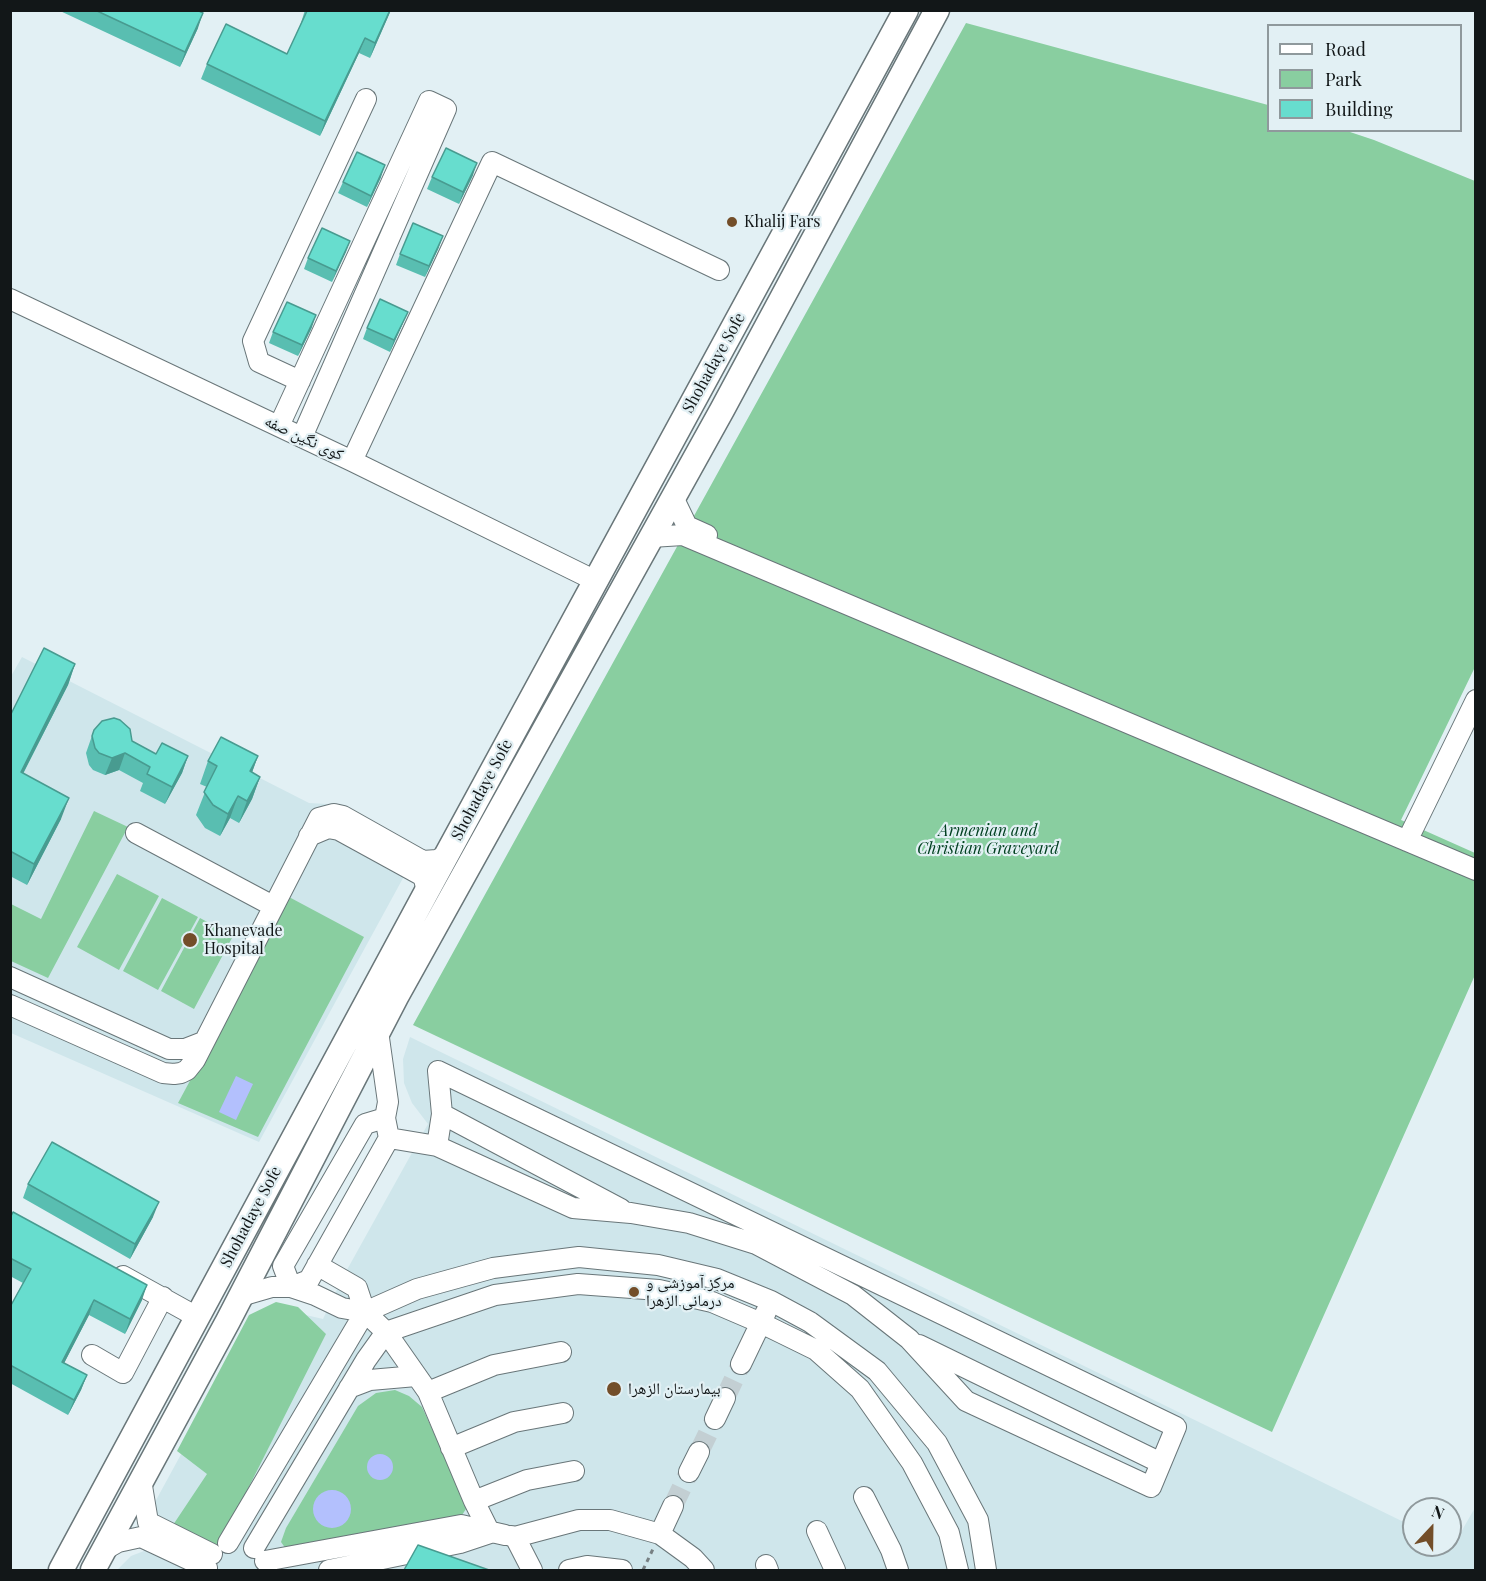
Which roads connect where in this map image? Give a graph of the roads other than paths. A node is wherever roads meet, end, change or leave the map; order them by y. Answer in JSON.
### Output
{"nodes":[{"id":1,"x":906,"y":10,"type":"edge"},
{"id":2,"x":937,"y":10,"type":"edge"},
{"id":3,"x":366,"y":99,"type":"dead end"},
{"id":4,"x":719,"y":270,"type":"dead end"},
{"id":5,"x":753,"y":291,"type":"junction"},
{"id":6,"x":10,"y":299,"type":"edge"},
{"id":7,"x":778,"y":304,"type":"junction"},
{"id":8,"x":300,"y":381,"type":"junction"},
{"id":9,"x":279,"y":426,"type":"junction"},
{"id":10,"x":302,"y":437,"type":"junction"},
{"id":11,"x":352,"y":461,"type":"junction"},
{"id":12,"x":673,"y":497,"type":"junction"},
{"id":13,"x":651,"y":537,"type":"junction"},
{"id":14,"x":596,"y":581,"type":"junction"},
{"id":15,"x":1476,"y":700,"type":"edge"},
{"id":16,"x":136,"y":833,"type":"dead end"},
{"id":17,"x":309,"y":836,"type":"junction"},
{"id":18,"x":1409,"y":837,"type":"junction"},
{"id":19,"x":447,"y":855,"type":"junction"},
{"id":20,"x":1476,"y":858,"type":"edge"},
{"id":21,"x":1476,"y":870,"type":"edge"},
{"id":22,"x":427,"y":891,"type":"junction"},
{"id":23,"x":273,"y":906,"type":"junction"},
{"id":24,"x":10,"y":977,"type":"edge"},
{"id":25,"x":10,"y":1005,"type":"edge"},
{"id":26,"x":378,"y":1032,"type":"junction"},
{"id":27,"x":203,"y":1042,"type":"junction"},
{"id":28,"x":442,"y":1114,"type":"junction"},
{"id":29,"x":385,"y":1118,"type":"junction"},
{"id":30,"x":389,"y":1138,"type":"junction"},
{"id":31,"x":436,"y":1146,"type":"junction"},
{"id":32,"x":629,"y":1213,"type":"junction"},
{"id":33,"x":555,"y":1260,"type":"junction"},
{"id":34,"x":102,"y":1264,"type":"edge"},
{"id":35,"x":317,"y":1265,"type":"junction"},
{"id":36,"x":291,"y":1287,"type":"junction"},
{"id":37,"x":553,"y":1287,"type":"junction"},
{"id":38,"x":241,"y":1296,"type":"junction"},
{"id":39,"x":162,"y":1298,"type":"junction"},
{"id":40,"x":771,"y":1301,"type":"junction"},
{"id":41,"x":365,"y":1312,"type":"junction"},
{"id":42,"x":197,"y":1317,"type":"junction"},
{"id":43,"x":761,"y":1323,"type":"junction"},
{"id":44,"x":386,"y":1332,"type":"junction"},
{"id":45,"x":909,"y":1340,"type":"junction"},
{"id":46,"x":561,"y":1352,"type":"dead end"},
{"id":47,"x":92,"y":1355,"type":"dead end"},
{"id":48,"x":741,"y":1364,"type":"tunnel mouth"},
{"id":49,"x":416,"y":1376,"type":"junction"},
{"id":50,"x":349,"y":1388,"type":"junction"},
{"id":51,"x":428,"y":1392,"type":"junction"},
{"id":52,"x":725,"y":1398,"type":"tunnel mouth"},
{"id":53,"x":563,"y":1413,"type":"dead end"},
{"id":54,"x":716,"y":1419,"type":"tunnel mouth"},
{"id":55,"x":937,"y":1443,"type":"junction"},
{"id":56,"x":451,"y":1448,"type":"junction"},
{"id":57,"x":699,"y":1452,"type":"tunnel mouth"},
{"id":58,"x":912,"y":1463,"type":"junction"},
{"id":59,"x":1161,"y":1463,"type":"junction"},
{"id":60,"x":574,"y":1471,"type":"dead end"},
{"id":61,"x":689,"y":1472,"type":"tunnel mouth"},
{"id":62,"x":141,"y":1480,"type":"junction"},
{"id":63,"x":864,"y":1497,"type":"dead end"},
{"id":64,"x":474,"y":1502,"type":"junction"},
{"id":65,"x":673,"y":1506,"type":"tunnel mouth"},
{"id":66,"x":145,"y":1529,"type":"junction"},
{"id":67,"x":817,"y":1531,"type":"dead end"},
{"id":68,"x":660,"y":1534,"type":"junction"},
{"id":69,"x":505,"y":1535,"type":"junction"},
{"id":70,"x":214,"y":1559,"type":"edge"},
{"id":71,"x":99,"y":1560,"type":"edge"},
{"id":72,"x":262,"y":1560,"type":"edge"},
{"id":73,"x":985,"y":1566,"type":"edge"},
{"id":74,"x":61,"y":1570,"type":"edge"},
{"id":75,"x":329,"y":1570,"type":"edge"},
{"id":76,"x":532,"y":1570,"type":"edge"},
{"id":77,"x":569,"y":1570,"type":"edge"},
{"id":78,"x":622,"y":1570,"type":"edge"},
{"id":79,"x":704,"y":1570,"type":"edge"},
{"id":80,"x":835,"y":1570,"type":"edge"},
{"id":81,"x":898,"y":1570,"type":"edge"},
{"id":82,"x":958,"y":1570,"type":"edge"}],
"edges":[{"from":1,"to":5,"type":"main road","name":"Shohadaye Sofe"},
{"from":2,"to":7,"type":"main road","name":"Shohadaye Sofe"},
{"from":3,"to":8,"type":"lane"},
{"from":4,"to":11,"type":"lane"},
{"from":5,"to":7,"type":"main road"},
{"from":5,"to":14,"type":"main road","name":"Shohadaye Sofe"},
{"from":6,"to":9,"type":"lane","name":"کوی نگین صفه"},
{"from":7,"to":12,"type":"main road","name":"Shohadaye Sofe"},
{"from":8,"to":9,"type":"lane"},
{"from":8,"to":10,"type":"lane"},
{"from":9,"to":10,"type":"lane","name":"کوی نگین صفه"},
{"from":10,"to":11,"type":"lane","name":"کوی نگین صفه"},
{"from":11,"to":14,"type":"lane","name":"کوی نگین صفه"},
{"from":12,"to":13,"type":"main road","name":"Shohadaye Sofe"},
{"from":12,"to":18,"type":"lane"},
{"from":13,"to":18,"type":"lane"},
{"from":13,"to":26,"type":"main road","name":"Shohadaye Sofe"},
{"from":14,"to":19,"type":"main road","name":"Shohadaye Sofe"},
{"from":15,"to":18,"type":"lane"},
{"from":16,"to":23,"type":"lane"},
{"from":17,"to":19,"type":"lane"},
{"from":17,"to":22,"type":"lane"},
{"from":17,"to":23,"type":"lane"},
{"from":18,"to":20,"type":"lane"},
{"from":18,"to":21,"type":"lane"},
{"from":19,"to":22,"type":"main road","name":"Shohadaye Sofe"},
{"from":22,"to":42,"type":"main road","name":"Shohadaye Sofe"},
{"from":23,"to":27,"type":"lane"},
{"from":24,"to":27,"type":"lane"},
{"from":25,"to":27,"type":"lane"},
{"from":26,"to":29,"type":"lane"},
{"from":26,"to":38,"type":"main road","name":"Shohadaye Sofe"},
{"from":28,"to":31,"type":"lane"},
{"from":28,"to":32,"type":"lane"},
{"from":28,"to":59,"type":"lane"},
{"from":29,"to":30,"type":"lane"},
{"from":29,"to":36,"type":"lane"},
{"from":30,"to":31,"type":"lane"},
{"from":30,"to":35,"type":"lane"},
{"from":31,"to":32,"type":"lane"},
{"from":32,"to":45,"type":"lane"},
{"from":33,"to":37,"type":"lane"},
{"from":33,"to":40,"type":"lane"},
{"from":33,"to":41,"type":"lane"},
{"from":34,"to":39,"type":"lane"},
{"from":35,"to":36,"type":"lane"},
{"from":35,"to":41,"type":"lane"},
{"from":36,"to":38,"type":"lane"},
{"from":36,"to":41,"type":"lane"},
{"from":37,"to":43,"type":"lane"},
{"from":37,"to":44,"type":"lane"},
{"from":38,"to":62,"type":"main road","name":"Shohadaye Sofe"},
{"from":39,"to":42,"type":"lane"},
{"from":39,"to":47,"type":"lane"},
{"from":40,"to":43,"type":"lane"},
{"from":40,"to":55,"type":"lane"},
{"from":41,"to":44,"type":"lane"},
{"from":41,"to":70,"type":"lane"},
{"from":42,"to":74,"type":"main road","name":"Shohadaye Sofe"},
{"from":43,"to":48,"type":"lane"},
{"from":43,"to":58,"type":"lane"},
{"from":44,"to":49,"type":"lane"},
{"from":44,"to":50,"type":"lane"},
{"from":45,"to":59,"type":"lane"},
{"from":45,"to":59,"type":"lane"},
{"from":46,"to":51,"type":"lane"},
{"from":49,"to":50,"type":"lane"},
{"from":49,"to":51,"type":"lane"},
{"from":50,"to":72,"type":"lane"},
{"from":51,"to":56,"type":"lane"},
{"from":52,"to":54,"type":"lane"},
{"from":53,"to":56,"type":"lane"},
{"from":55,"to":58,"type":"lane"},
{"from":55,"to":73,"type":"lane"},
{"from":56,"to":64,"type":"lane"},
{"from":57,"to":61,"type":"lane"},
{"from":58,"to":82,"type":"lane"},
{"from":60,"to":64,"type":"lane"},
{"from":62,"to":66,"type":"lane"},
{"from":62,"to":71,"type":"main road","name":"Shohadaye Sofe"},
{"from":63,"to":81,"type":"lane"},
{"from":64,"to":69,"type":"lane"},
{"from":65,"to":68,"type":"lane"},
{"from":66,"to":70,"type":"lane"},
{"from":66,"to":71,"type":"lane"},
{"from":67,"to":80,"type":"lane"},
{"from":68,"to":69,"type":"lane"},
{"from":68,"to":79,"type":"lane"},
{"from":69,"to":72,"type":"lane"},
{"from":69,"to":75,"type":"lane"},
{"from":69,"to":76,"type":"lane"},
{"from":70,"to":72,"type":"lane"},
{"from":73,"to":82,"type":"lane"},
{"from":77,"to":78,"type":"lane"}]}
